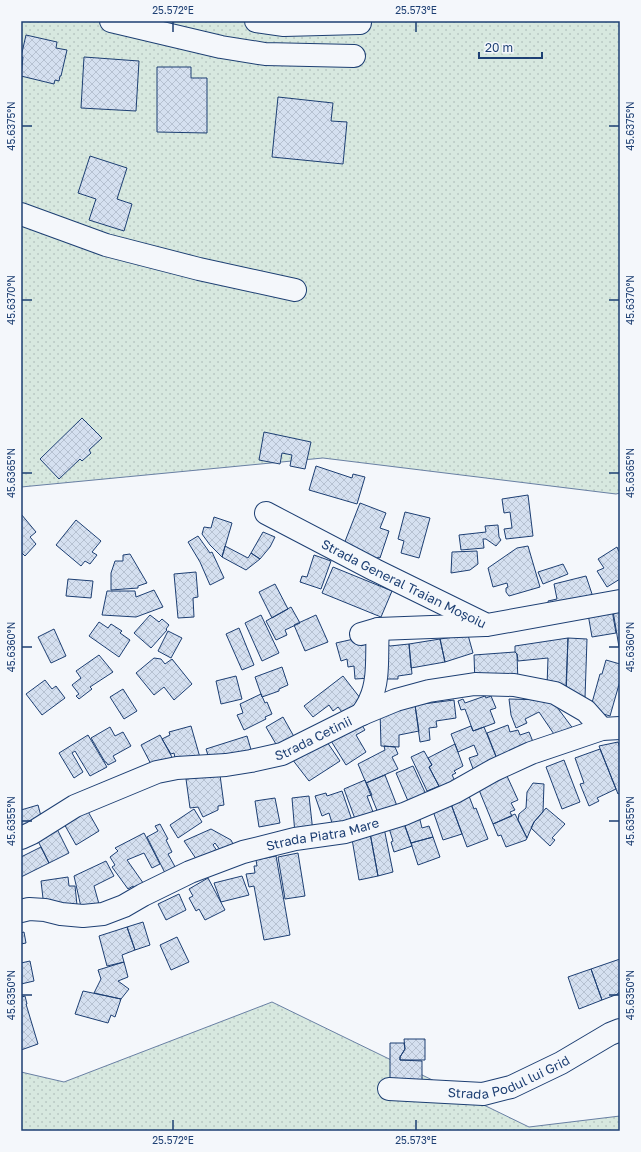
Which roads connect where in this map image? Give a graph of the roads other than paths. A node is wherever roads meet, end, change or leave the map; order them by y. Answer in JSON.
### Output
{"nodes":[{"id":1,"x":111,"y":21,"type":"edge"},
{"id":2,"x":256,"y":21,"type":"edge"},
{"id":3,"x":360,"y":23,"type":"dead end"},
{"id":4,"x":354,"y":56,"type":"dead end"},
{"id":5,"x":21,"y":214,"type":"edge"},
{"id":6,"x":295,"y":290,"type":"dead end"},
{"id":7,"x":266,"y":513,"type":"dead end"},
{"id":8,"x":620,"y":602,"type":"edge"},
{"id":9,"x":487,"y":625,"type":"junction"},
{"id":10,"x":362,"y":714,"type":"junction"},
{"id":11,"x":611,"y":728,"type":"edge"},
{"id":12,"x":21,"y":838,"type":"edge"},
{"id":13,"x":21,"y":911,"type":"edge"},
{"id":14,"x":620,"y":1030,"type":"edge"},
{"id":15,"x":388,"y":1088,"type":"dead end"}],
"edges":[{"from":1,"to":4,"type":"street"},
{"from":2,"to":3,"type":"street"},
{"from":5,"to":6,"type":"street"},
{"from":7,"to":9,"type":"street","name":"Strada General Traian Moșoiu"},
{"from":8,"to":9,"type":"street","name":"Strada General Traian Moșoiu"},
{"from":9,"to":10,"type":"street"},
{"from":10,"to":11,"type":"street","name":"Strada Cetinii"},
{"from":10,"to":12,"type":"street","name":"Strada Cetinii"},
{"from":11,"to":13,"type":"street","name":"Strada Piatra Mare"},
{"from":14,"to":15,"type":"street","name":"Strada Podul lui Grid"}]}
